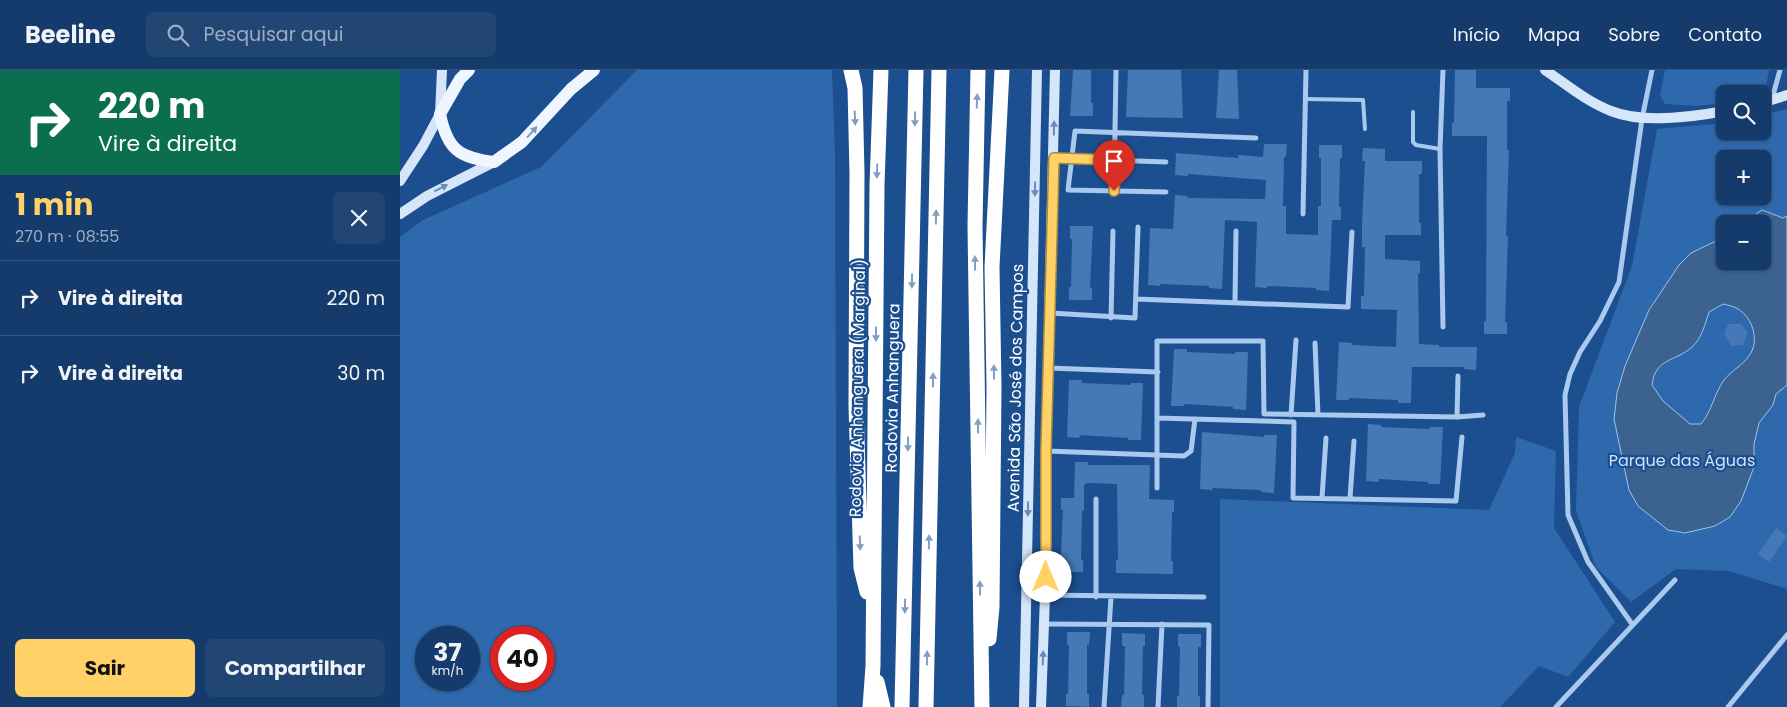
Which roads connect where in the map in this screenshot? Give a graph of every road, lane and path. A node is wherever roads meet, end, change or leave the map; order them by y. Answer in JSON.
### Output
{"nodes":[{"id":1,"x":442,"y":70,"type":"edge"},
{"id":2,"x":469,"y":70,"type":"edge"},
{"id":3,"x":594,"y":70,"type":"edge"},
{"id":4,"x":851,"y":70,"type":"edge"},
{"id":5,"x":881,"y":70,"type":"edge"},
{"id":6,"x":916,"y":70,"type":"edge"},
{"id":7,"x":939,"y":70,"type":"edge"},
{"id":8,"x":978,"y":70,"type":"edge"},
{"id":9,"x":1002,"y":70,"type":"edge"},
{"id":10,"x":1037,"y":70,"type":"edge"},
{"id":11,"x":1055,"y":70,"type":"edge"},
{"id":12,"x":1116,"y":70,"type":"edge"},
{"id":13,"x":1306,"y":70,"type":"edge"},
{"id":14,"x":1443,"y":70,"type":"edge"},
{"id":15,"x":1545,"y":70,"type":"edge"},
{"id":16,"x":1652,"y":70,"type":"edge"},
{"id":17,"x":1780,"y":70,"type":"edge"},
{"id":18,"x":1771,"y":91,"type":"edge"},
{"id":19,"x":1787,"y":94,"type":"edge"},
{"id":20,"x":1306,"y":99,"type":"junction"},
{"id":21,"x":1771,"y":100,"type":"edge"},
{"id":22,"x":1413,"y":112,"type":"dead end"},
{"id":23,"x":1716,"y":112,"type":"edge"},
{"id":24,"x":440,"y":114,"type":"junction"},
{"id":25,"x":1642,"y":118,"type":"junction"},
{"id":26,"x":1365,"y":129,"type":"dead end"},
{"id":27,"x":1116,"y":132,"type":"junction"},
{"id":28,"x":1256,"y":138,"type":"dead end"},
{"id":29,"x":1440,"y":149,"type":"junction"},
{"id":30,"x":1054,"y":158,"type":"junction"},
{"id":31,"x":1071,"y":158,"type":"junction"},
{"id":32,"x":1116,"y":160,"type":"junction"},
{"id":33,"x":494,"y":162,"type":"junction"},
{"id":34,"x":1166,"y":162,"type":"dead end"},
{"id":35,"x":400,"y":181,"type":"edge"},
{"id":36,"x":1114,"y":191,"type":"junction"},
{"id":37,"x":1166,"y":192,"type":"dead end"},
{"id":38,"x":400,"y":214,"type":"edge"},
{"id":39,"x":1303,"y":214,"type":"dead end"},
{"id":40,"x":1138,"y":227,"type":"dead end"},
{"id":41,"x":1113,"y":231,"type":"dead end"},
{"id":42,"x":1236,"y":231,"type":"dead end"},
{"id":43,"x":1352,"y":232,"type":"dead end"},
{"id":44,"x":1136,"y":299,"type":"junction"},
{"id":45,"x":1235,"y":303,"type":"junction"},
{"id":46,"x":1050,"y":313,"type":"junction"},
{"id":47,"x":1111,"y":318,"type":"junction"},
{"id":48,"x":1443,"y":326,"type":"dead end"},
{"id":49,"x":1296,"y":340,"type":"dead end"},
{"id":50,"x":1315,"y":344,"type":"dead end"},
{"id":51,"x":1048,"y":368,"type":"junction"},
{"id":52,"x":1158,"y":372,"type":"junction"},
{"id":53,"x":1458,"y":376,"type":"dead end"},
{"id":54,"x":1291,"y":415,"type":"junction"},
{"id":55,"x":1318,"y":415,"type":"junction"},
{"id":56,"x":1483,"y":415,"type":"dead end"},
{"id":57,"x":1457,"y":417,"type":"junction"},
{"id":58,"x":1157,"y":418,"type":"junction"},
{"id":59,"x":1195,"y":419,"type":"junction"},
{"id":60,"x":1462,"y":437,"type":"dead end"},
{"id":61,"x":1326,"y":438,"type":"dead end"},
{"id":62,"x":1354,"y":441,"type":"dead end"},
{"id":63,"x":1046,"y":450,"type":"junction"},
{"id":64,"x":1157,"y":455,"type":"junction"},
{"id":65,"x":1157,"y":488,"type":"dead end"},
{"id":66,"x":1322,"y":498,"type":"junction"},
{"id":67,"x":1350,"y":498,"type":"junction"},
{"id":68,"x":1096,"y":499,"type":"dead end"},
{"id":69,"x":1675,"y":580,"type":"dead end"},
{"id":70,"x":1046,"y":595,"type":"junction"},
{"id":71,"x":1096,"y":597,"type":"junction"},
{"id":72,"x":1111,"y":597,"type":"junction"},
{"id":73,"x":1204,"y":597,"type":"dead end"},
{"id":74,"x":872,"y":609,"type":"junction"},
{"id":75,"x":1044,"y":624,"type":"junction"},
{"id":76,"x":1162,"y":624,"type":"junction"},
{"id":77,"x":1632,"y":624,"type":"junction"},
{"id":78,"x":1111,"y":626,"type":"junction"},
{"id":79,"x":1787,"y":635,"type":"edge"},
{"id":80,"x":873,"y":666,"type":"junction"},
{"id":81,"x":982,"y":703,"type":"edge"},
{"id":82,"x":870,"y":707,"type":"edge"},
{"id":83,"x":882,"y":707,"type":"edge"},
{"id":84,"x":902,"y":707,"type":"edge"},
{"id":85,"x":926,"y":707,"type":"edge"},
{"id":86,"x":1024,"y":707,"type":"edge"},
{"id":87,"x":1041,"y":707,"type":"edge"},
{"id":88,"x":1104,"y":707,"type":"edge"},
{"id":89,"x":1158,"y":707,"type":"edge"},
{"id":90,"x":1208,"y":707,"type":"edge"},
{"id":91,"x":1556,"y":707,"type":"edge"},
{"id":92,"x":1728,"y":707,"type":"edge"}],
"edges":[{"from":1,"to":24,"type":"street"},
{"from":2,"to":24,"type":"main road"},
{"from":33,"to":3,"type":"main road","one_way":true},
{"from":4,"to":74,"type":"highway","one_way":true},
{"from":5,"to":74,"type":"highway","name":"Rodovia Anhanguera (Marginal)","one_way":true},
{"from":6,"to":84,"type":"highway","name":"Rodovia Anhanguera","one_way":true},
{"from":85,"to":7,"type":"highway","one_way":true},
{"from":81,"to":8,"type":"highway","one_way":true},
{"from":81,"to":9,"type":"highway","one_way":true},
{"from":10,"to":86,"type":"street","name":"Avenida São José dos Campos","one_way":true},
{"from":30,"to":11,"type":"street","name":"Avenida São José dos Campos","one_way":true},
{"from":12,"to":27,"type":"street"},
{"from":13,"to":20,"type":"street"},
{"from":14,"to":29,"type":"street"},
{"from":15,"to":25,"type":"street"},
{"from":16,"to":25,"type":"street"},
{"from":17,"to":18,"type":"street"},
{"from":19,"to":21,"type":"street"},
{"from":20,"to":26,"type":"lane"},
{"from":20,"to":39,"type":"street"},
{"from":22,"to":29,"type":"lane"},
{"from":23,"to":25,"type":"street"},
{"from":24,"to":33,"type":"main road"},
{"from":24,"to":35,"type":"street"},
{"from":25,"to":77,"type":"street"},
{"from":27,"to":28,"type":"street"},
{"from":27,"to":31,"type":"street"},
{"from":27,"to":32,"type":"street"},
{"from":29,"to":48,"type":"street"},
{"from":30,"to":31,"type":"street"},
{"from":30,"to":46,"type":"street","name":"Avenida São José dos Campos"},
{"from":31,"to":32,"type":"street"},
{"from":31,"to":36,"type":"street"},
{"from":32,"to":34,"type":"street"},
{"from":32,"to":36,"type":"street"},
{"from":38,"to":33,"type":"street","one_way":true},
{"from":36,"to":37,"type":"street"},
{"from":40,"to":44,"type":"street"},
{"from":41,"to":47,"type":"street"},
{"from":42,"to":45,"type":"street"},
{"from":43,"to":45,"type":"street"},
{"from":44,"to":45,"type":"street"},
{"from":44,"to":47,"type":"street"},
{"from":46,"to":47,"type":"street"},
{"from":46,"to":51,"type":"street","name":"Avenida São José dos Campos"},
{"from":49,"to":54,"type":"street"},
{"from":50,"to":55,"type":"street"},
{"from":51,"to":52,"type":"street"},
{"from":51,"to":63,"type":"street","name":"Avenida São José dos Campos"},
{"from":52,"to":54,"type":"street"},
{"from":52,"to":58,"type":"street"},
{"from":53,"to":57,"type":"street"},
{"from":54,"to":55,"type":"street"},
{"from":55,"to":57,"type":"street"},
{"from":56,"to":57,"type":"street"},
{"from":58,"to":59,"type":"street"},
{"from":58,"to":64,"type":"street"},
{"from":59,"to":64,"type":"street"},
{"from":59,"to":66,"type":"street"},
{"from":60,"to":67,"type":"street"},
{"from":61,"to":66,"type":"street"},
{"from":62,"to":67,"type":"street"},
{"from":63,"to":64,"type":"street"},
{"from":63,"to":70,"type":"street","name":"Avenida São José dos Campos"},
{"from":64,"to":65,"type":"street"},
{"from":66,"to":67,"type":"street"},
{"from":68,"to":71,"type":"street"},
{"from":69,"to":77,"type":"street"},
{"from":70,"to":71,"type":"street"},
{"from":70,"to":75,"type":"street","name":"Avenida São José dos Campos"},
{"from":71,"to":72,"type":"street"},
{"from":72,"to":73,"type":"street"},
{"from":72,"to":78,"type":"street"},
{"from":74,"to":80,"type":"highway","name":"Rodovia Anhanguera (Marginal)"},
{"from":75,"to":78,"type":"street"},
{"from":87,"to":75,"type":"street","name":"Avenida São José dos Campos","one_way":true},
{"from":76,"to":78,"type":"street"},
{"from":76,"to":89,"type":"street"},
{"from":76,"to":90,"type":"street"},
{"from":77,"to":91,"type":"street"},
{"from":78,"to":88,"type":"street"},
{"from":79,"to":92,"type":"street"},
{"from":80,"to":82,"type":"highway","name":"Rodovia Anhanguera (Marginal)"},
{"from":80,"to":83,"type":"highway"}]}
